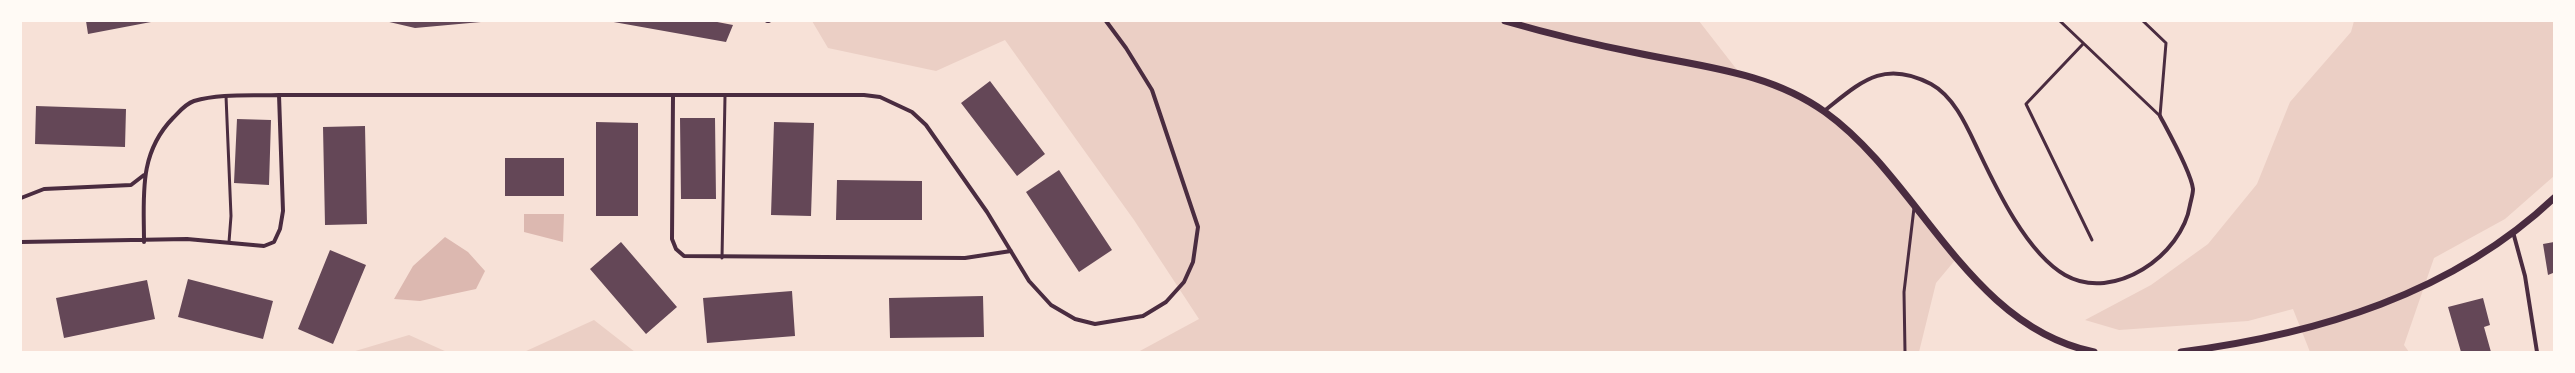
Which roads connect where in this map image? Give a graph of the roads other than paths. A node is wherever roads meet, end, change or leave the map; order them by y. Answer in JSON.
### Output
{"nodes":[{"id":1,"x":1106,"y":21,"type":"edge"},
{"id":2,"x":1505,"y":21,"type":"edge"},
{"id":3,"x":2060,"y":21,"type":"edge"},
{"id":4,"x":2143,"y":21,"type":"edge"},
{"id":5,"x":2083,"y":44,"type":"junction"},
{"id":6,"x":279,"y":95,"type":"junction"},
{"id":7,"x":226,"y":96,"type":"junction"},
{"id":8,"x":673,"y":96,"type":"junction"},
{"id":9,"x":724,"y":96,"type":"junction"},
{"id":10,"x":1824,"y":111,"type":"junction"},
{"id":11,"x":2160,"y":116,"type":"junction"},
{"id":12,"x":144,"y":175,"type":"junction"},
{"id":13,"x":21,"y":198,"type":"edge"},
{"id":14,"x":2554,"y":198,"type":"edge"},
{"id":15,"x":1914,"y":206,"type":"junction"},
{"id":16,"x":2513,"y":232,"type":"junction"},
{"id":17,"x":2092,"y":240,"type":"dead end"},
{"id":18,"x":21,"y":242,"type":"edge"},
{"id":19,"x":144,"y":242,"type":"junction"},
{"id":20,"x":229,"y":242,"type":"junction"},
{"id":21,"x":1011,"y":250,"type":"junction"},
{"id":22,"x":722,"y":258,"type":"junction"},
{"id":23,"x":1905,"y":352,"type":"edge"},
{"id":24,"x":2094,"y":352,"type":"edge"},
{"id":25,"x":2181,"y":352,"type":"edge"},
{"id":26,"x":2536,"y":352,"type":"edge"}],
"edges":[{"from":1,"to":21,"type":"street"},
{"from":2,"to":10,"type":"street"},
{"from":3,"to":5,"type":"lane"},
{"from":4,"to":11,"type":"lane"},
{"from":5,"to":11,"type":"lane"},
{"from":5,"to":17,"type":"lane"},
{"from":6,"to":7,"type":"street"},
{"from":6,"to":8,"type":"street"},
{"from":6,"to":20,"type":"street"},
{"from":7,"to":12,"type":"street"},
{"from":7,"to":20,"type":"lane"},
{"from":8,"to":9,"type":"street"},
{"from":8,"to":22,"type":"street"},
{"from":9,"to":21,"type":"street"},
{"from":9,"to":22,"type":"lane"},
{"from":10,"to":11,"type":"street"},
{"from":10,"to":15,"type":"street"},
{"from":12,"to":13,"type":"street"},
{"from":12,"to":19,"type":"street"},
{"from":14,"to":16,"type":"street"},
{"from":15,"to":23,"type":"lane"},
{"from":15,"to":24,"type":"street"},
{"from":16,"to":25,"type":"street"},
{"from":16,"to":26,"type":"street"},
{"from":18,"to":19,"type":"street"},
{"from":19,"to":20,"type":"street"},
{"from":21,"to":22,"type":"street"}]}
